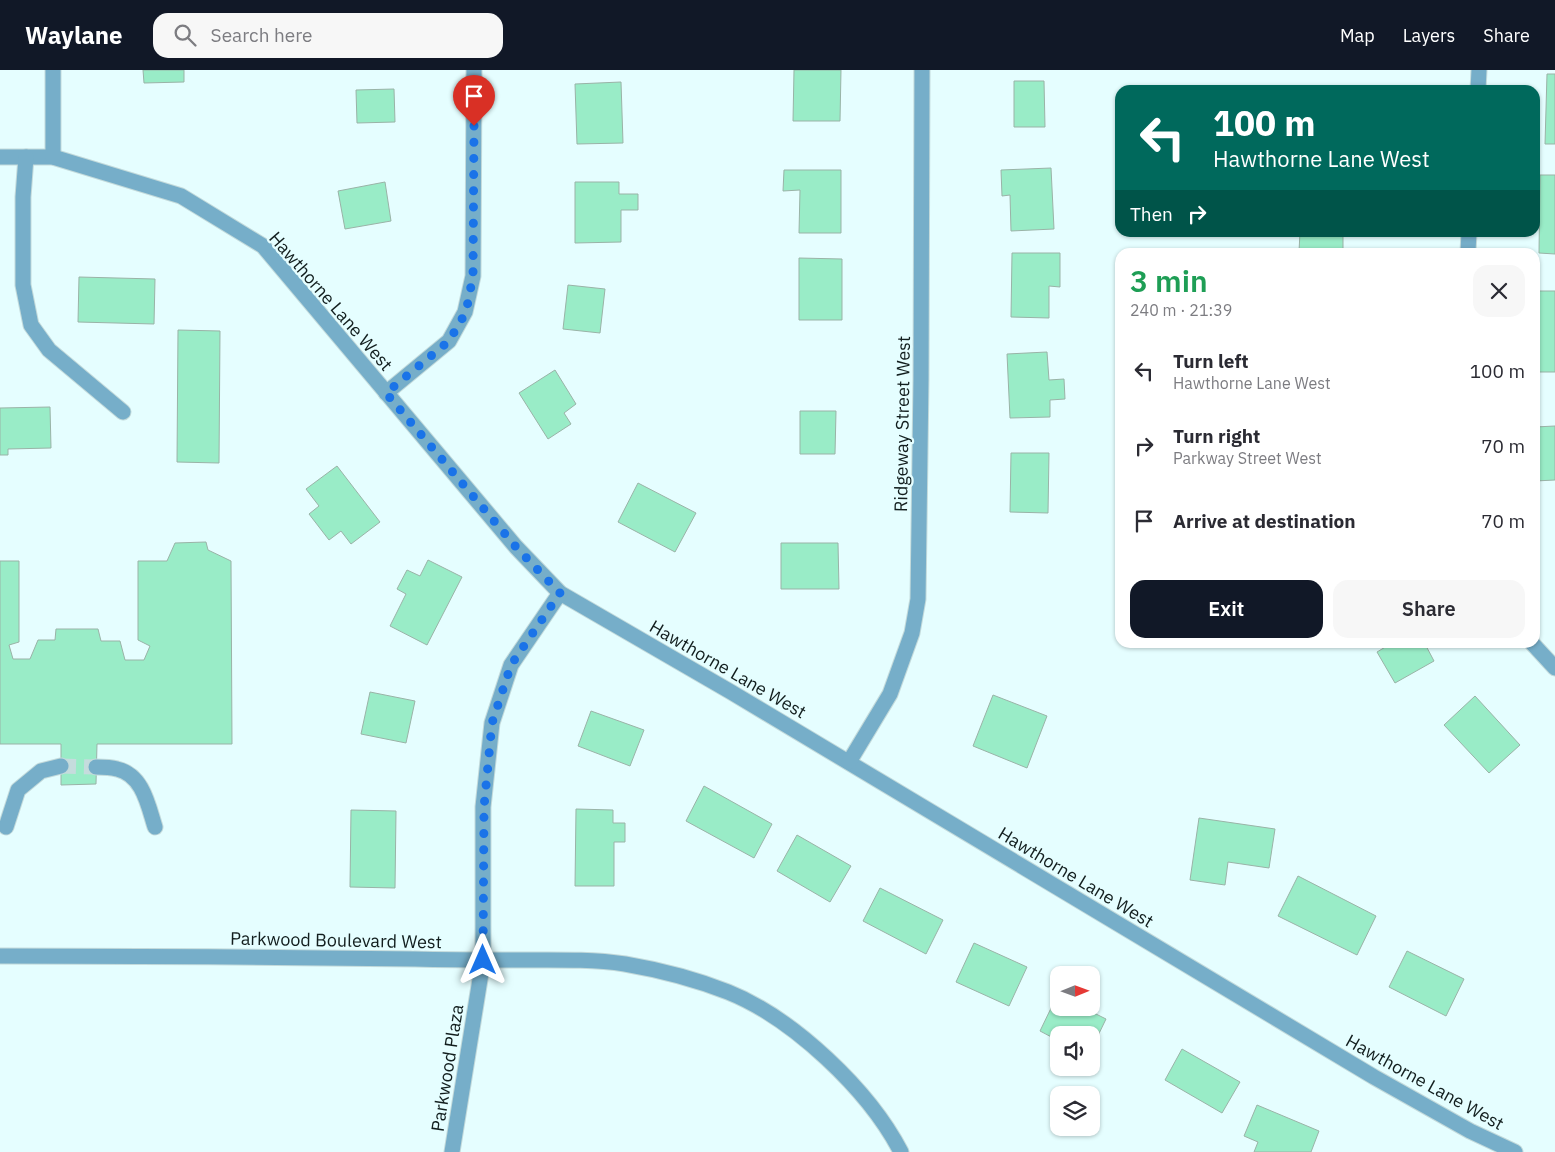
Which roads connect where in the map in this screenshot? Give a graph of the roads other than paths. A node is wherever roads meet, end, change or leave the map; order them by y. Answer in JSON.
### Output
{"nodes":[{"id":1,"x":53,"y":70,"type":"edge"},
{"id":2,"x":474,"y":70,"type":"edge"},
{"id":3,"x":922,"y":70,"type":"edge"},
{"id":4,"x":1479,"y":70,"type":"edge"},
{"id":5,"x":1478,"y":85,"type":"edge"},
{"id":6,"x":0,"y":157,"type":"edge"},
{"id":7,"x":26,"y":157,"type":"junction"},
{"id":8,"x":53,"y":157,"type":"junction"},
{"id":9,"x":386,"y":393,"type":"junction"},
{"id":10,"x":123,"y":412,"type":"dead end"},
{"id":11,"x":560,"y":593,"type":"junction"},
{"id":12,"x":1537,"y":648,"type":"edge"},
{"id":13,"x":1555,"y":668,"type":"edge"},
{"id":14,"x":849,"y":762,"type":"junction"},
{"id":15,"x":61,"y":766,"type":"tunnel mouth"},
{"id":16,"x":96,"y":767,"type":"tunnel mouth"},
{"id":17,"x":6,"y":827,"type":"dead end"},
{"id":18,"x":155,"y":827,"type":"dead end"},
{"id":19,"x":0,"y":956,"type":"edge"},
{"id":20,"x":483,"y":960,"type":"junction"},
{"id":21,"x":452,"y":1152,"type":"edge"},
{"id":22,"x":901,"y":1152,"type":"edge"},
{"id":23,"x":1515,"y":1152,"type":"edge"}],
"edges":[{"from":1,"to":8,"type":"street"},
{"from":2,"to":9,"type":"street"},
{"from":3,"to":14,"type":"street","name":"Ridgeway Street West"},
{"from":4,"to":5,"type":"street"},
{"from":6,"to":7,"type":"street","name":"Hawthorne Lane West"},
{"from":7,"to":8,"type":"street","name":"Hawthorne Lane West"},
{"from":7,"to":10,"type":"street"},
{"from":8,"to":9,"type":"street","name":"Hawthorne Lane West"},
{"from":9,"to":11,"type":"street","name":"Hawthorne Lane West"},
{"from":11,"to":14,"type":"street","name":"Hawthorne Lane West"},
{"from":11,"to":20,"type":"street","name":"Parkwood Plaza"},
{"from":12,"to":13,"type":"street"},
{"from":14,"to":23,"type":"street","name":"Hawthorne Lane West"},
{"from":15,"to":17,"type":"street"},
{"from":16,"to":18,"type":"street"},
{"from":19,"to":20,"type":"street","name":"Parkwood Boulevard West"},
{"from":20,"to":21,"type":"street","name":"Parkwood Plaza"},
{"from":20,"to":22,"type":"street","name":"Parkwood Boulevard West"}]}
